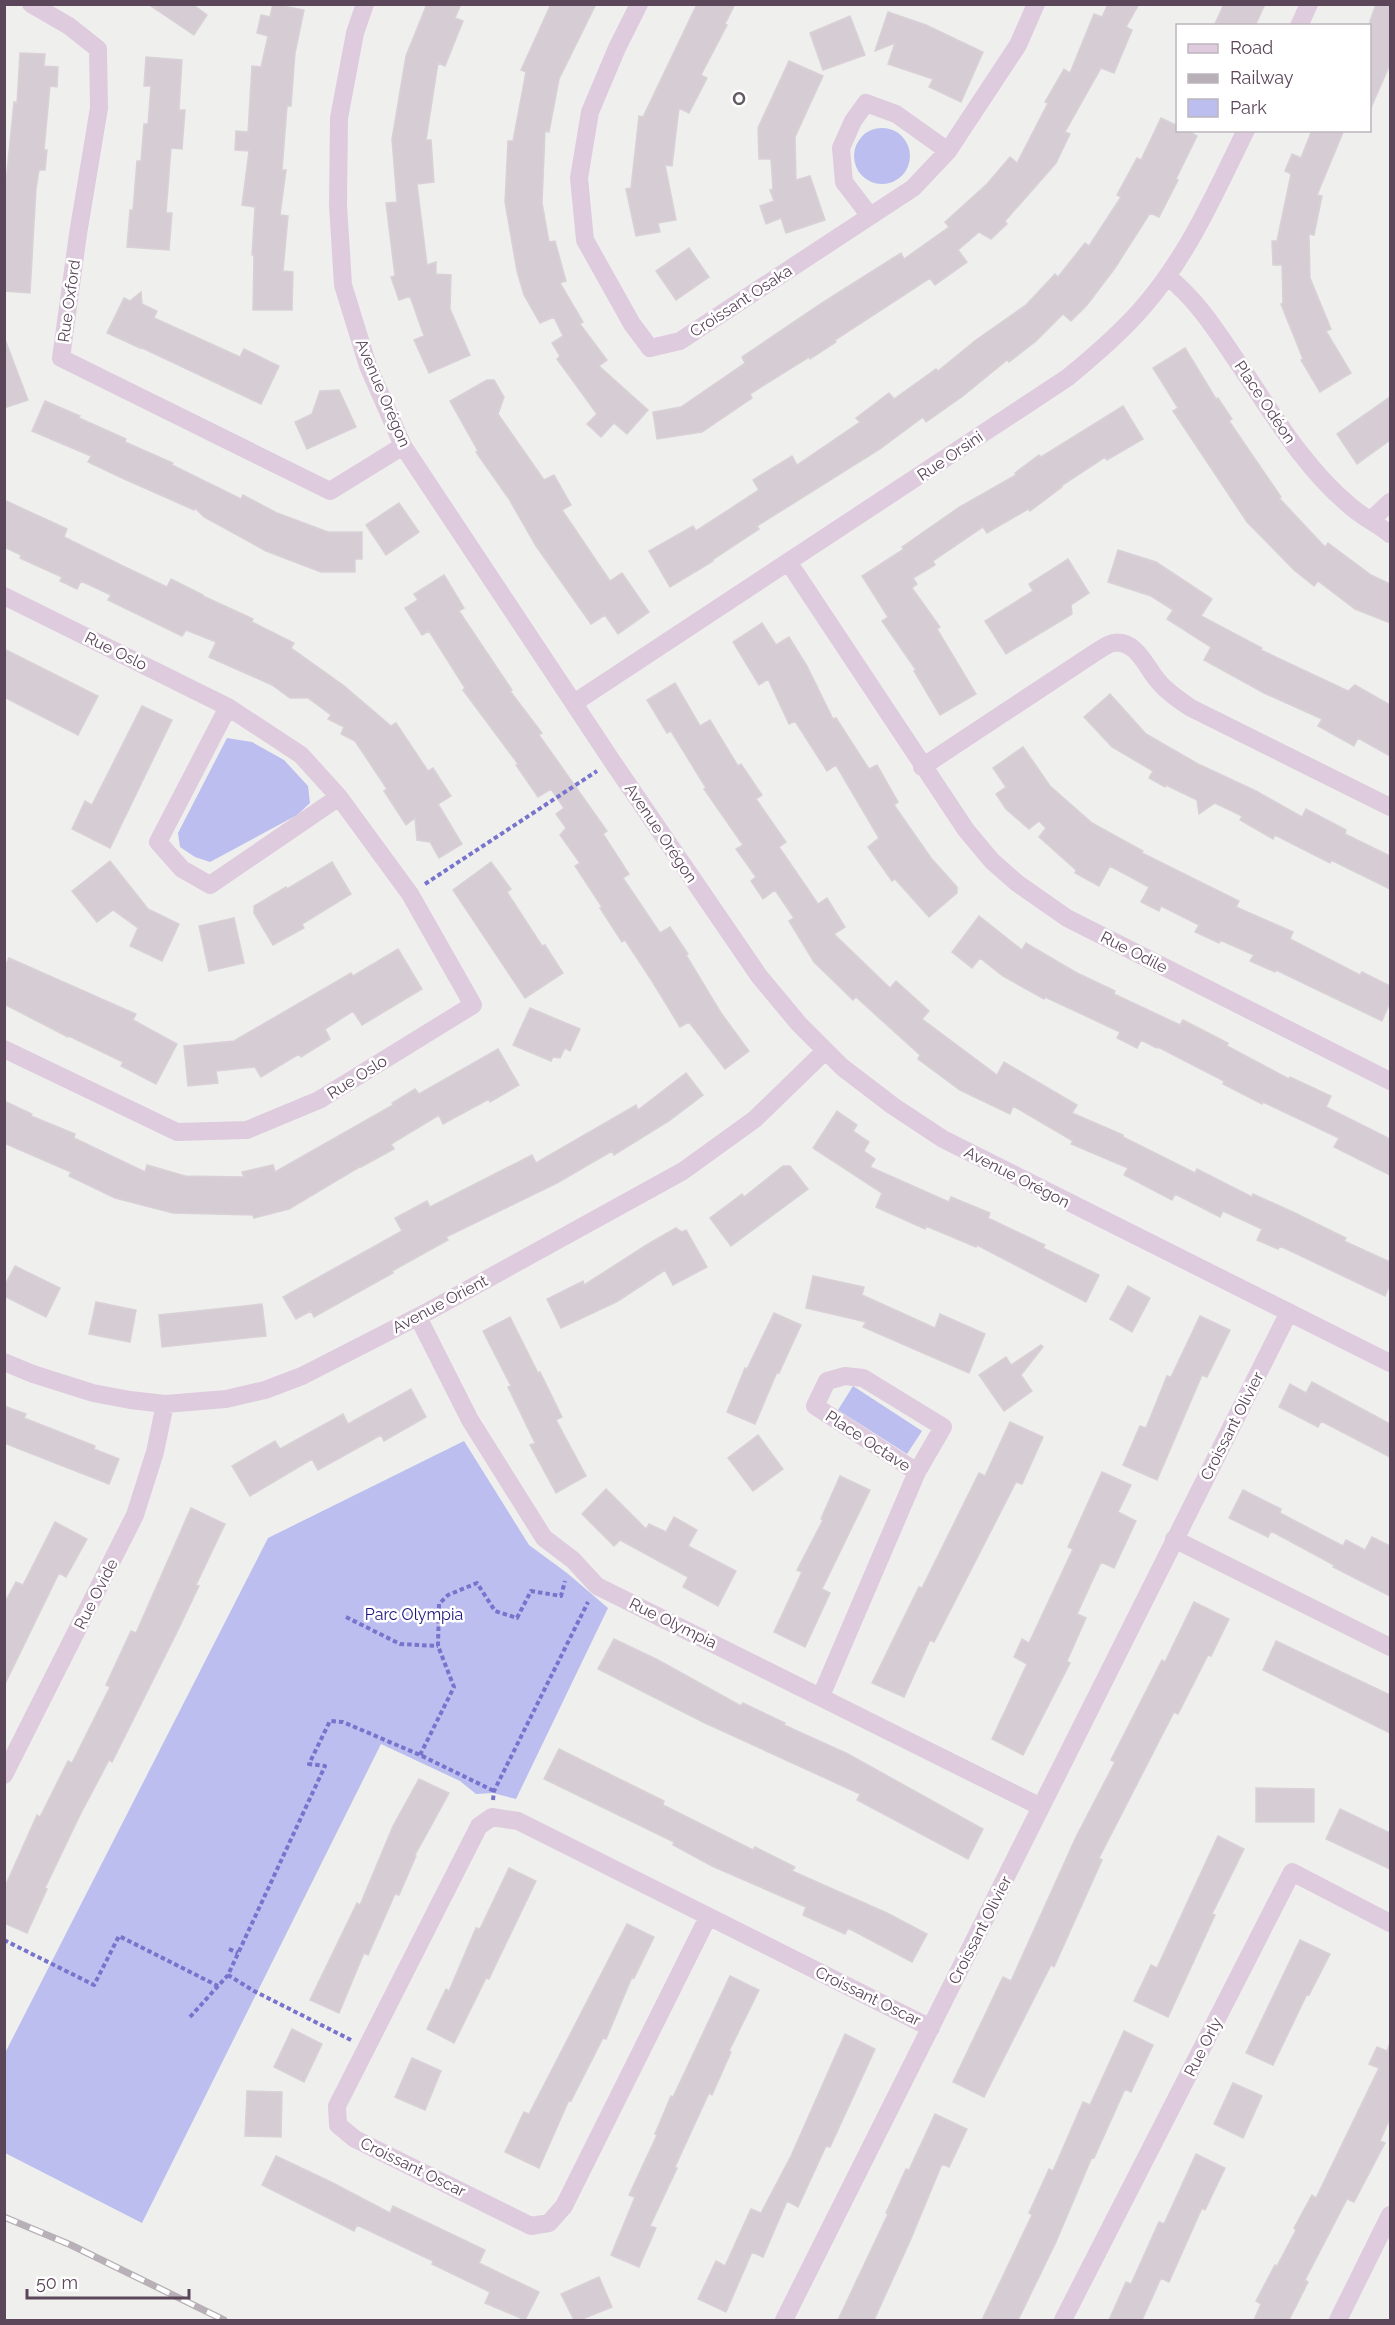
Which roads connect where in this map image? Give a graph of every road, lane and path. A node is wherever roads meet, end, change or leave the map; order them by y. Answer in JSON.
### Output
{"nodes":[{"id":1,"x":31,"y":4,"type":"edge"},
{"id":2,"x":365,"y":4,"type":"edge"},
{"id":3,"x":639,"y":4,"type":"edge"},
{"id":4,"x":1036,"y":4,"type":"edge"},
{"id":5,"x":1309,"y":4,"type":"edge"},
{"id":6,"x":1300,"y":24,"type":"edge"},
{"id":7,"x":1245,"y":132,"type":"edge"},
{"id":8,"x":948,"y":151,"type":"junction"},
{"id":9,"x":870,"y":216,"type":"junction"},
{"id":10,"x":1167,"y":276,"type":"junction"},
{"id":11,"x":403,"y":446,"type":"junction"},
{"id":12,"x":1390,"y":502,"type":"edge"},
{"id":13,"x":1371,"y":520,"type":"junction"},
{"id":14,"x":1390,"y":534,"type":"edge"},
{"id":15,"x":789,"y":563,"type":"junction"},
{"id":16,"x":4,"y":596,"type":"edge"},
{"id":17,"x":574,"y":703,"type":"junction"},
{"id":18,"x":228,"y":707,"type":"junction"},
{"id":19,"x":922,"y":767,"type":"junction"},
{"id":20,"x":598,"y":770,"type":"dead end"},
{"id":21,"x":339,"y":797,"type":"junction"},
{"id":22,"x":1390,"y":807,"type":"edge"},
{"id":23,"x":410,"y":894,"type":"junction"},
{"id":24,"x":4,"y":1049,"type":"edge"},
{"id":25,"x":825,"y":1051,"type":"junction"},
{"id":26,"x":1390,"y":1081,"type":"edge"},
{"id":27,"x":1289,"y":1312,"type":"junction"},
{"id":28,"x":418,"y":1317,"type":"junction"},
{"id":29,"x":4,"y":1362,"type":"edge"},
{"id":30,"x":1390,"y":1363,"type":"edge"},
{"id":31,"x":165,"y":1404,"type":"junction"},
{"id":32,"x":917,"y":1472,"type":"junction"},
{"id":33,"x":1174,"y":1539,"type":"junction"},
{"id":34,"x":567,"y":1573,"type":"dead end"},
{"id":35,"x":597,"y":1586,"type":"junction"},
{"id":36,"x":346,"y":1617,"type":"dead end"},
{"id":37,"x":438,"y":1646,"type":"junction"},
{"id":38,"x":1390,"y":1647,"type":"edge"},
{"id":39,"x":821,"y":1696,"type":"junction"},
{"id":40,"x":420,"y":1755,"type":"junction"},
{"id":41,"x":4,"y":1775,"type":"edge"},
{"id":42,"x":1041,"y":1807,"type":"junction"},
{"id":43,"x":708,"y":1917,"type":"junction"},
{"id":44,"x":1390,"y":1923,"type":"edge"},
{"id":45,"x":4,"y":1940,"type":"edge"},
{"id":46,"x":229,"y":1949,"type":"dead end"},
{"id":47,"x":238,"y":1953,"type":"junction"},
{"id":48,"x":228,"y":1975,"type":"junction"},
{"id":49,"x":218,"y":1986,"type":"junction"},
{"id":50,"x":190,"y":2017,"type":"dead end"},
{"id":51,"x":931,"y":2028,"type":"junction"},
{"id":52,"x":352,"y":2040,"type":"dead end"},
{"id":53,"x":1390,"y":2215,"type":"edge"},
{"id":54,"x":784,"y":2320,"type":"edge"},
{"id":55,"x":1064,"y":2320,"type":"edge"},
{"id":56,"x":1338,"y":2320,"type":"edge"}],
"edges":[{"from":1,"to":11,"type":"street","name":"Rue Oxford"},
{"from":2,"to":11,"type":"street","name":"Avenue Orégon"},
{"from":3,"to":9,"type":"street","name":"Croissant Osaka"},
{"from":4,"to":8,"type":"street","name":"Croissant Osaka"},
{"from":5,"to":6,"type":"street"},
{"from":7,"to":10,"type":"street","name":"Rue Orsini"},
{"from":8,"to":9,"type":"street","name":"Croissant Osaka"},
{"from":8,"to":9,"type":"street"},
{"from":10,"to":13,"type":"street","name":"Place Odéon"},
{"from":10,"to":15,"type":"street","name":"Rue Orsini"},
{"from":11,"to":17,"type":"street","name":"Avenue Orégon"},
{"from":12,"to":13,"type":"street"},
{"from":13,"to":14,"type":"street","name":"Place Odéon"},
{"from":15,"to":17,"type":"street","name":"Rue Orsini"},
{"from":15,"to":19,"type":"street","name":"Rue Odile"},
{"from":16,"to":18,"type":"street","name":"Rue Oslo"},
{"from":17,"to":25,"type":"street","name":"Avenue Orégon"},
{"from":18,"to":21,"type":"street","name":"Rue Oslo"},
{"from":18,"to":21,"type":"street"},
{"from":19,"to":22,"type":"street"},
{"from":19,"to":26,"type":"street","name":"Rue Odile"},
{"from":20,"to":23,"type":"path"},
{"from":21,"to":23,"type":"street","name":"Rue Oslo"},
{"from":23,"to":24,"type":"street","name":"Rue Oslo"},
{"from":25,"to":27,"type":"street","name":"Avenue Orégon"},
{"from":25,"to":28,"type":"street","name":"Avenue Orient"},
{"from":27,"to":30,"type":"street","name":"Avenue Orégon"},
{"from":27,"to":33,"type":"street","name":"Croissant Olivier"},
{"from":28,"to":31,"type":"street","name":"Avenue Orient"},
{"from":28,"to":35,"type":"street","name":"Rue Olympia"},
{"from":29,"to":31,"type":"street","name":"Avenue Orient"},
{"from":31,"to":41,"type":"street","name":"Rue Ovide"},
{"from":32,"to":32,"type":"street","name":"Place Octave"},
{"from":32,"to":39,"type":"street","name":"Place Octave"},
{"from":33,"to":38,"type":"street"},
{"from":33,"to":42,"type":"street","name":"Croissant Olivier"},
{"from":34,"to":37,"type":"path"},
{"from":35,"to":39,"type":"street","name":"Rue Olympia"},
{"from":35,"to":40,"type":"path"},
{"from":36,"to":37,"type":"path"},
{"from":37,"to":40,"type":"path"},
{"from":39,"to":42,"type":"street","name":"Rue Olympia"},
{"from":40,"to":47,"type":"path"},
{"from":42,"to":51,"type":"street","name":"Croissant Olivier"},
{"from":43,"to":43,"type":"street","name":"Croissant Oscar"},
{"from":43,"to":51,"type":"street","name":"Croissant Oscar"},
{"from":44,"to":55,"type":"street","name":"Rue Orly"},
{"from":45,"to":49,"type":"path"},
{"from":46,"to":47,"type":"path"},
{"from":47,"to":48,"type":"path"},
{"from":48,"to":49,"type":"path"},
{"from":48,"to":52,"type":"path"},
{"from":49,"to":50,"type":"path"},
{"from":51,"to":54,"type":"street","name":"Croissant Olivier"},
{"from":53,"to":56,"type":"street"}]}
